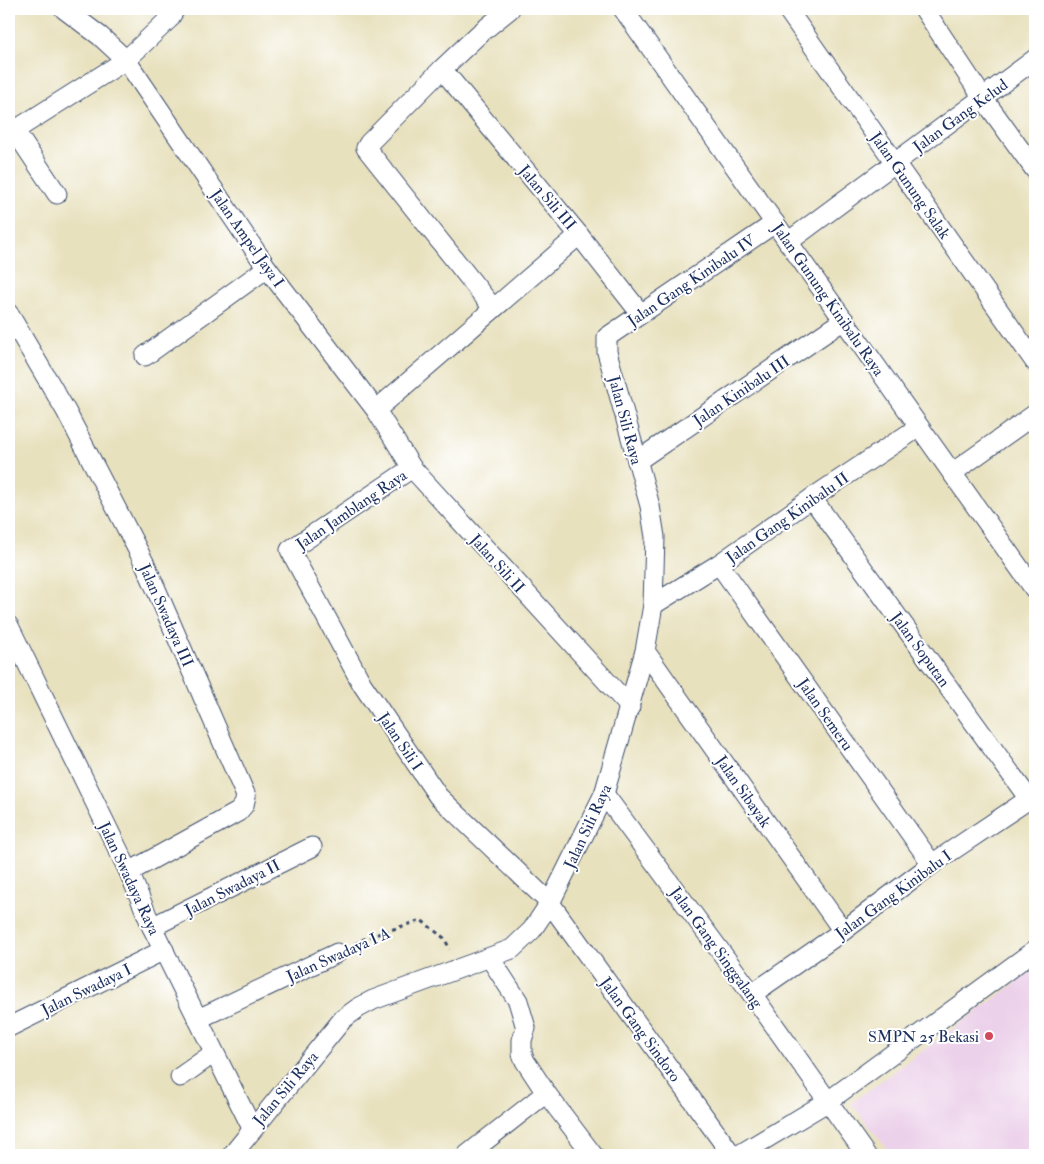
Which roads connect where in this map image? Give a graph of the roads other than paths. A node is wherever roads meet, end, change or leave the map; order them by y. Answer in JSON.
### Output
{"nodes":[{"id":1,"x":64,"y":9,"type":"edge"},
{"id":2,"x":175,"y":9,"type":"edge"},
{"id":3,"x":510,"y":9,"type":"edge"},
{"id":4,"x":623,"y":9,"type":"edge"},
{"id":5,"x":787,"y":9,"type":"edge"},
{"id":6,"x":924,"y":9,"type":"edge"},
{"id":7,"x":1035,"y":59,"type":"edge"},
{"id":8,"x":126,"y":60,"type":"junction"},
{"id":9,"x":442,"y":69,"type":"junction"},
{"id":10,"x":983,"y":98,"type":"junction"},
{"id":11,"x":12,"y":132,"type":"edge"},
{"id":12,"x":895,"y":163,"type":"junction"},
{"id":13,"x":1035,"y":170,"type":"edge"},
{"id":14,"x":57,"y":194,"type":"dead end"},
{"id":15,"x":775,"y":223,"type":"junction"},
{"id":16,"x":579,"y":235,"type":"junction"},
{"id":17,"x":788,"y":242,"type":"junction"},
{"id":18,"x":267,"y":268,"type":"junction"},
{"id":19,"x":493,"y":308,"type":"junction"},
{"id":20,"x":9,"y":314,"type":"edge"},
{"id":21,"x":641,"y":314,"type":"junction"},
{"id":22,"x":844,"y":320,"type":"junction"},
{"id":23,"x":607,"y":337,"type":"joint"},
{"id":24,"x":145,"y":356,"type":"dead end"},
{"id":25,"x":1035,"y":362,"type":"edge"},
{"id":26,"x":376,"y":410,"type":"junction"},
{"id":27,"x":1035,"y":414,"type":"edge"},
{"id":28,"x":920,"y":427,"type":"junction"},
{"id":29,"x":637,"y":461,"type":"junction"},
{"id":30,"x":412,"y":468,"type":"junction"},
{"id":31,"x":952,"y":473,"type":"junction"},
{"id":32,"x":812,"y":498,"type":"junction"},
{"id":33,"x":290,"y":550,"type":"joint"},
{"id":34,"x":719,"y":564,"type":"junction"},
{"id":35,"x":1035,"y":590,"type":"edge"},
{"id":36,"x":653,"y":605,"type":"junction"},
{"id":37,"x":9,"y":626,"type":"edge"},
{"id":38,"x":645,"y":651,"type":"junction"},
{"id":39,"x":630,"y":707,"type":"junction"},
{"id":40,"x":604,"y":794,"type":"junction"},
{"id":41,"x":1032,"y":797,"type":"edge"},
{"id":42,"x":312,"y":846,"type":"dead end"},
{"id":43,"x":932,"y":864,"type":"junction"},
{"id":44,"x":129,"y":872,"type":"junction"},
{"id":45,"x":550,"y":903,"type":"junction"},
{"id":46,"x":152,"y":928,"type":"junction"},
{"id":47,"x":842,"y":931,"type":"junction"},
{"id":48,"x":164,"y":950,"type":"junction"},
{"id":49,"x":1035,"y":950,"type":"edge"},
{"id":50,"x":337,"y":953,"type":"road end"},
{"id":51,"x":490,"y":958,"type":"junction"},
{"id":52,"x":752,"y":994,"type":"junction"},
{"id":53,"x":198,"y":1019,"type":"junction"},
{"id":54,"x":9,"y":1026,"type":"edge"},
{"id":55,"x":214,"y":1053,"type":"junction"},
{"id":56,"x":180,"y":1077,"type":"dead end"},
{"id":57,"x":546,"y":1093,"type":"junction"},
{"id":58,"x":827,"y":1102,"type":"junction"},
{"id":59,"x":252,"y":1128,"type":"junction"},
{"id":60,"x":232,"y":1155,"type":"edge"},
{"id":61,"x":467,"y":1155,"type":"edge"},
{"id":62,"x":594,"y":1155,"type":"edge"},
{"id":63,"x":732,"y":1155,"type":"edge"},
{"id":64,"x":739,"y":1155,"type":"edge"},
{"id":65,"x":866,"y":1155,"type":"edge"}],
"edges":[{"from":1,"to":8,"type":"street","name":"Jalan Ampel Jaya I"},
{"from":2,"to":8,"type":"street"},
{"from":3,"to":9,"type":"street"},
{"from":4,"to":15,"type":"street","name":"Jalan Gunung Kinibalu Raya"},
{"from":5,"to":12,"type":"street","name":"Jalan Gunung Salak"},
{"from":6,"to":10,"type":"street"},
{"from":7,"to":10,"type":"street","name":"Jalan Gang Kelud"},
{"from":8,"to":11,"type":"street"},
{"from":8,"to":18,"type":"street","name":"Jalan Ampel Jaya I"},
{"from":9,"to":16,"type":"street","name":"Jalan Sili III"},
{"from":9,"to":19,"type":"street"},
{"from":10,"to":12,"type":"street","name":"Jalan Gang Kelud"},
{"from":10,"to":13,"type":"street"},
{"from":11,"to":14,"type":"street"},
{"from":12,"to":17,"type":"street","name":"Jalan Gang Kelud"},
{"from":12,"to":25,"type":"street","name":"Jalan Gunung Salak"},
{"from":15,"to":17,"type":"street","name":"Jalan Gunung Kinibalu Raya"},
{"from":15,"to":21,"type":"street","name":"Jalan Gang Kinibalu IV"},
{"from":16,"to":19,"type":"street","name":"Jalan Sili III"},
{"from":16,"to":21,"type":"street"},
{"from":17,"to":22,"type":"street","name":"Jalan Gunung Kinibalu Raya"},
{"from":18,"to":24,"type":"street"},
{"from":18,"to":26,"type":"street","name":"Jalan Ampel Jaya I"},
{"from":19,"to":26,"type":"street","name":"Jalan Sili III"},
{"from":20,"to":44,"type":"street","name":"Jalan Swadaya III"},
{"from":21,"to":23,"type":"street","name":"Jalan Gang Kinibalu IV"},
{"from":22,"to":28,"type":"street","name":"Jalan Gunung Kinibalu Raya"},
{"from":22,"to":29,"type":"street","name":"Jalan Kinibalu III"},
{"from":23,"to":29,"type":"street","name":"Jalan Sili Raya"},
{"from":26,"to":30,"type":"street","name":"Jalan Sili II"},
{"from":27,"to":31,"type":"street"},
{"from":28,"to":31,"type":"street","name":"Jalan Gunung Kinibalu Raya"},
{"from":28,"to":32,"type":"street","name":"Jalan Gang Kinibalu II"},
{"from":29,"to":36,"type":"street","name":"Jalan Sili Raya"},
{"from":30,"to":33,"type":"street","name":"Jalan Jamblang Raya"},
{"from":30,"to":39,"type":"street","name":"Jalan Sili II"},
{"from":31,"to":35,"type":"street","name":"Jalan Gunung Kinibalu Raya"},
{"from":32,"to":34,"type":"street","name":"Jalan Gang Kinibalu II"},
{"from":32,"to":41,"type":"street","name":"Jalan Soputan"},
{"from":33,"to":45,"type":"street","name":"Jalan Sili I"},
{"from":34,"to":36,"type":"street","name":"Jalan Gang Kinibalu II"},
{"from":34,"to":43,"type":"street","name":"Jalan Semeru"},
{"from":36,"to":38,"type":"street","name":"Jalan Sili Raya"},
{"from":37,"to":44,"type":"street","name":"Jalan Swadaya Raya"},
{"from":38,"to":39,"type":"street","name":"Jalan Sili Raya"},
{"from":38,"to":47,"type":"street","name":"Jalan Sibayak"},
{"from":39,"to":40,"type":"street","name":"Jalan Sili Raya"},
{"from":40,"to":45,"type":"street","name":"Jalan Sili Raya"},
{"from":40,"to":52,"type":"street","name":"Jalan Gang Singgalang"},
{"from":41,"to":43,"type":"street","name":"Jalan Gang Kinibalu I"},
{"from":42,"to":46,"type":"street","name":"Jalan Swadaya II"},
{"from":43,"to":47,"type":"street","name":"Jalan Gang Kinibalu I"},
{"from":44,"to":46,"type":"street","name":"Jalan Swadaya Raya"},
{"from":45,"to":51,"type":"street","name":"Jalan Sili Raya"},
{"from":45,"to":63,"type":"street","name":"Jalan Gang Sindoro"},
{"from":46,"to":48,"type":"street","name":"Jalan Swadaya Raya"},
{"from":47,"to":52,"type":"street","name":"Jalan Gang Kinibalu I"},
{"from":48,"to":53,"type":"street","name":"Jalan Swadaya Raya"},
{"from":48,"to":54,"type":"street","name":"Jalan Swadaya I"},
{"from":49,"to":58,"type":"street"},
{"from":50,"to":53,"type":"street","name":"Jalan Swadaya I A"},
{"from":51,"to":57,"type":"street"},
{"from":51,"to":59,"type":"street","name":"Jalan Sili Raya"},
{"from":52,"to":58,"type":"street","name":"Jalan Gang Singgalang"},
{"from":53,"to":55,"type":"street","name":"Jalan Swadaya Raya"},
{"from":55,"to":56,"type":"street"},
{"from":55,"to":59,"type":"street","name":"Jalan Swadaya Raya"},
{"from":57,"to":61,"type":"street"},
{"from":57,"to":62,"type":"street"},
{"from":58,"to":64,"type":"street"},
{"from":58,"to":65,"type":"street","name":"Jalan Gang Singgalang"},
{"from":59,"to":60,"type":"street","name":"Jalan Sili Raya"}]}
